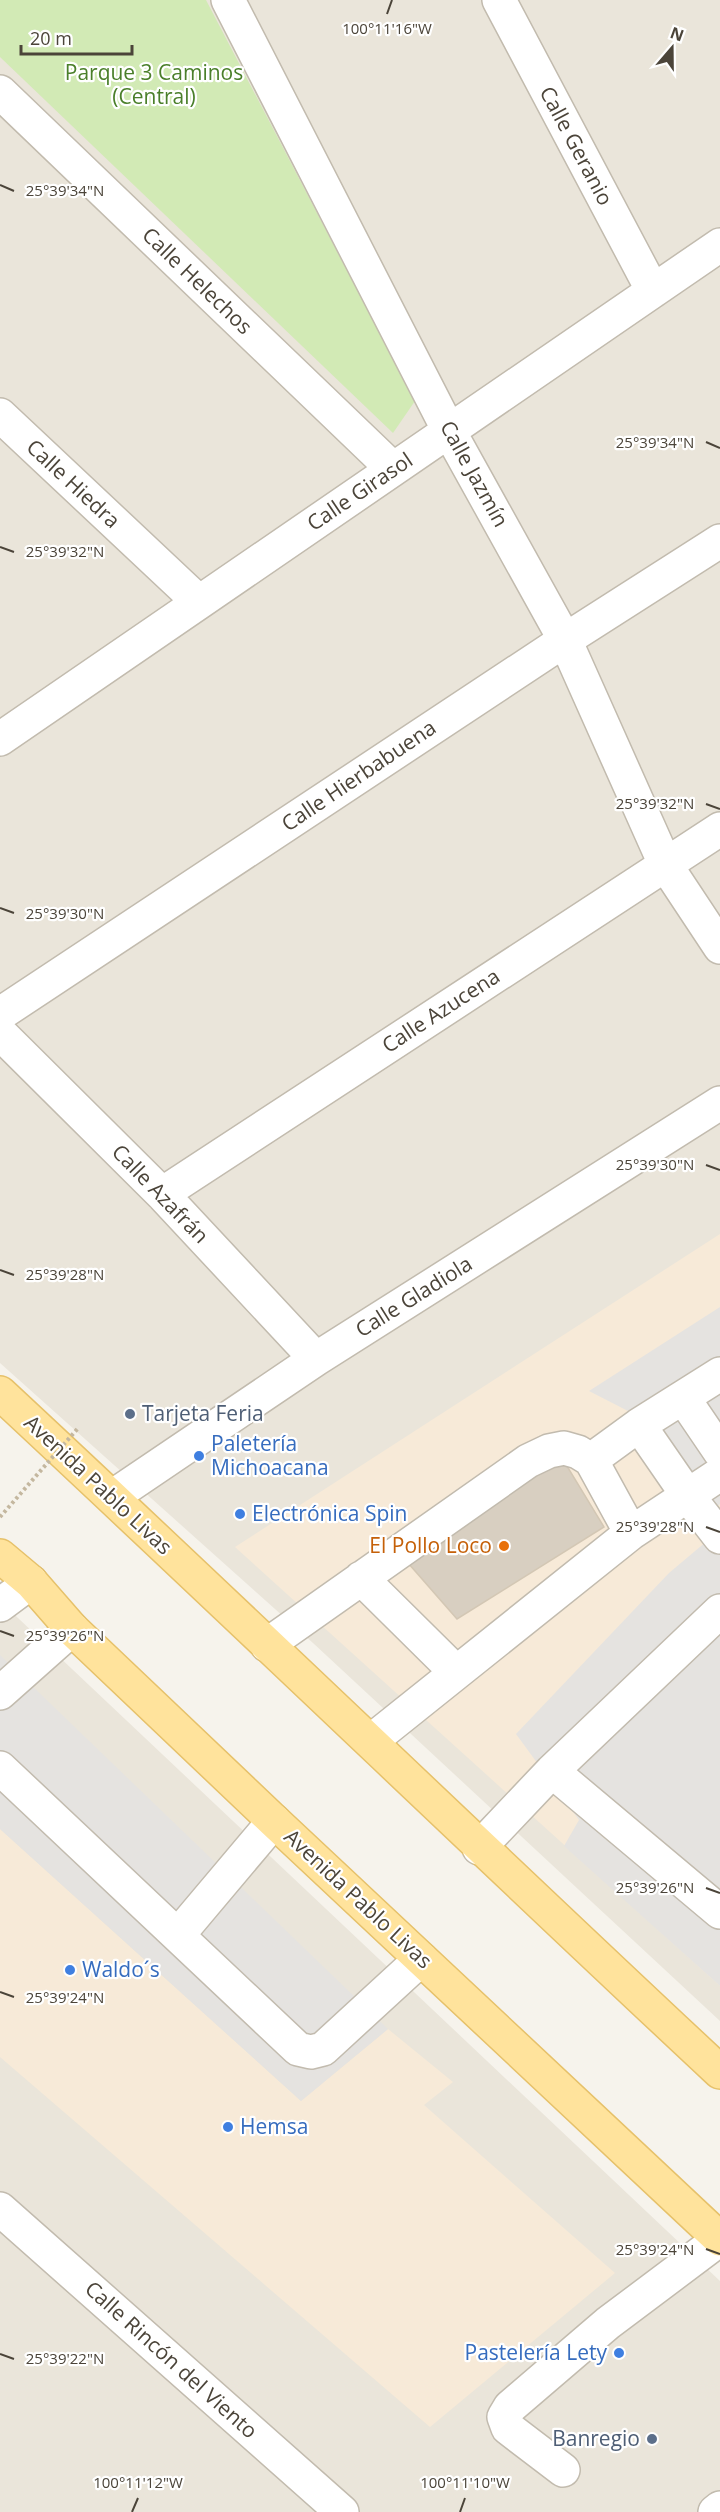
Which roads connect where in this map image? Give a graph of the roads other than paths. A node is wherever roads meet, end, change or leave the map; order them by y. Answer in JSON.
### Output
{"nodes":[{"id":1,"x":228,"y":0,"type":"edge"},
{"id":2,"x":499,"y":0,"type":"edge"},
{"id":3,"x":0,"y":92,"type":"edge"},
{"id":4,"x":720,"y":245,"type":"edge"},
{"id":5,"x":653,"y":291,"type":"junction"},
{"id":6,"x":0,"y":415,"type":"edge"},
{"id":7,"x":449,"y":431,"type":"junction"},
{"id":8,"x":393,"y":470,"type":"junction"},
{"id":9,"x":720,"y":541,"type":"edge"},
{"id":10,"x":199,"y":602,"type":"junction"},
{"id":11,"x":565,"y":640,"type":"junction"},
{"id":12,"x":1,"y":736,"type":"edge"},
{"id":13,"x":720,"y":829,"type":"edge"},
{"id":14,"x":665,"y":864,"type":"junction"},
{"id":15,"x":720,"y":947,"type":"edge"},
{"id":16,"x":0,"y":1014,"type":"edge"},
{"id":17,"x":0,"y":1033,"type":"edge"},
{"id":18,"x":720,"y":1103,"type":"edge"},
{"id":19,"x":162,"y":1194,"type":"junction"},
{"id":20,"x":316,"y":1359,"type":"junction"},
{"id":21,"x":720,"y":1374,"type":"edge"},
{"id":22,"x":0,"y":1394,"type":"edge"},
{"id":23,"x":684,"y":1399,"type":"junction"},
{"id":24,"x":639,"y":1425,"type":"junction"},
{"id":25,"x":720,"y":1452,"type":"edge"},
{"id":26,"x":591,"y":1460,"type":"junction"},
{"id":27,"x":720,"y":1474,"type":"edge"},
{"id":28,"x":688,"y":1496,"type":"junction"},
{"id":29,"x":112,"y":1497,"type":"junction"},
{"id":30,"x":631,"y":1533,"type":"junction"},
{"id":31,"x":720,"y":1537,"type":"edge"},
{"id":32,"x":0,"y":1556,"type":"edge"},
{"id":33,"x":361,"y":1578,"type":"junction"},
{"id":34,"x":32,"y":1582,"type":"junction"},
{"id":35,"x":0,"y":1605,"type":"edge"},
{"id":36,"x":720,"y":1611,"type":"edge"},
{"id":37,"x":72,"y":1629,"type":"junction"},
{"id":38,"x":267,"y":1645,"type":"junction"},
{"id":39,"x":456,"y":1672,"type":"junction"},
{"id":40,"x":0,"y":1693,"type":"edge"},
{"id":41,"x":370,"y":1741,"type":"junction"},
{"id":42,"x":0,"y":1768,"type":"edge"},
{"id":43,"x":552,"y":1771,"type":"junction"},
{"id":44,"x":274,"y":1821,"type":"junction"},
{"id":45,"x":479,"y":1848,"type":"junction"},
{"id":46,"x":720,"y":1912,"type":"edge"},
{"id":47,"x":178,"y":1935,"type":"junction"},
{"id":48,"x":421,"y":1959,"type":"junction"},
{"id":49,"x":720,"y":2072,"type":"edge"},
{"id":50,"x":0,"y":2209,"type":"edge"},
{"id":51,"x":720,"y":2239,"type":"edge"},
{"id":52,"x":562,"y":2470,"type":"dead end"},
{"id":53,"x":720,"y":2508,"type":"edge"},
{"id":54,"x":342,"y":2512,"type":"edge"},
{"id":55,"x":715,"y":2512,"type":"edge"}],
"edges":[{"from":1,"to":7,"type":"street","name":"Calle Jazmín"},
{"from":2,"to":5,"type":"street","name":"Calle Geranio"},
{"from":3,"to":8,"type":"street","name":"Calle Helechos"},
{"from":4,"to":5,"type":"street","name":"Calle Girasol"},
{"from":5,"to":7,"type":"street","name":"Calle Girasol"},
{"from":6,"to":10,"type":"street","name":"Calle Hiedra"},
{"from":7,"to":8,"type":"street","name":"Calle Girasol"},
{"from":7,"to":11,"type":"street","name":"Calle Jazmín"},
{"from":8,"to":10,"type":"street","name":"Calle Girasol"},
{"from":9,"to":11,"type":"street","name":"Calle Hierbabuena"},
{"from":10,"to":12,"type":"street","name":"Calle Girasol"},
{"from":11,"to":14,"type":"street","name":"Calle Jazmín"},
{"from":11,"to":16,"type":"street","name":"Calle Hierbabuena"},
{"from":13,"to":14,"type":"street","name":"Calle Azucena"},
{"from":14,"to":15,"type":"street","name":"Calle Jazmín"},
{"from":14,"to":19,"type":"street","name":"Calle Azucena"},
{"from":17,"to":19,"type":"street","name":"Calle Azafrán"},
{"from":18,"to":20,"type":"street","name":"Calle Gladiola"},
{"from":19,"to":20,"type":"street","name":"Calle Azafrán"},
{"from":20,"to":29,"type":"street","name":"Calle Gladiola"},
{"from":21,"to":23,"type":"street"},
{"from":22,"to":29,"type":"main road","name":"Avenida Pablo Livas"},
{"from":23,"to":24,"type":"street"},
{"from":23,"to":25,"type":"street"},
{"from":24,"to":26,"type":"street"},
{"from":24,"to":28,"type":"street"},
{"from":26,"to":30,"type":"street"},
{"from":26,"to":33,"type":"street"},
{"from":27,"to":28,"type":"street"},
{"from":28,"to":30,"type":"street"},
{"from":28,"to":31,"type":"street"},
{"from":29,"to":38,"type":"main road","name":"Avenida Pablo Livas"},
{"from":30,"to":39,"type":"street"},
{"from":32,"to":34,"type":"main road","name":"Avenida Pablo Livas"},
{"from":33,"to":38,"type":"street"},
{"from":33,"to":39,"type":"street"},
{"from":34,"to":35,"type":"street"},
{"from":34,"to":37,"type":"main road","name":"Avenida Pablo Livas"},
{"from":36,"to":43,"type":"street"},
{"from":37,"to":40,"type":"street"},
{"from":37,"to":44,"type":"main road","name":"Avenida Pablo Livas"},
{"from":38,"to":41,"type":"main road","name":"Avenida Pablo Livas"},
{"from":39,"to":41,"type":"street"},
{"from":41,"to":45,"type":"main road","name":"Avenida Pablo Livas"},
{"from":42,"to":47,"type":"street"},
{"from":43,"to":45,"type":"street"},
{"from":43,"to":46,"type":"street"},
{"from":44,"to":47,"type":"street"},
{"from":44,"to":48,"type":"main road","name":"Avenida Pablo Livas"},
{"from":45,"to":49,"type":"main road","name":"Avenida Pablo Livas"},
{"from":47,"to":48,"type":"street"},
{"from":48,"to":51,"type":"main road","name":"Avenida Pablo Livas"},
{"from":50,"to":54,"type":"street","name":"Calle Rincón del Viento"},
{"from":51,"to":52,"type":"street"},
{"from":53,"to":55,"type":"street"}]}
